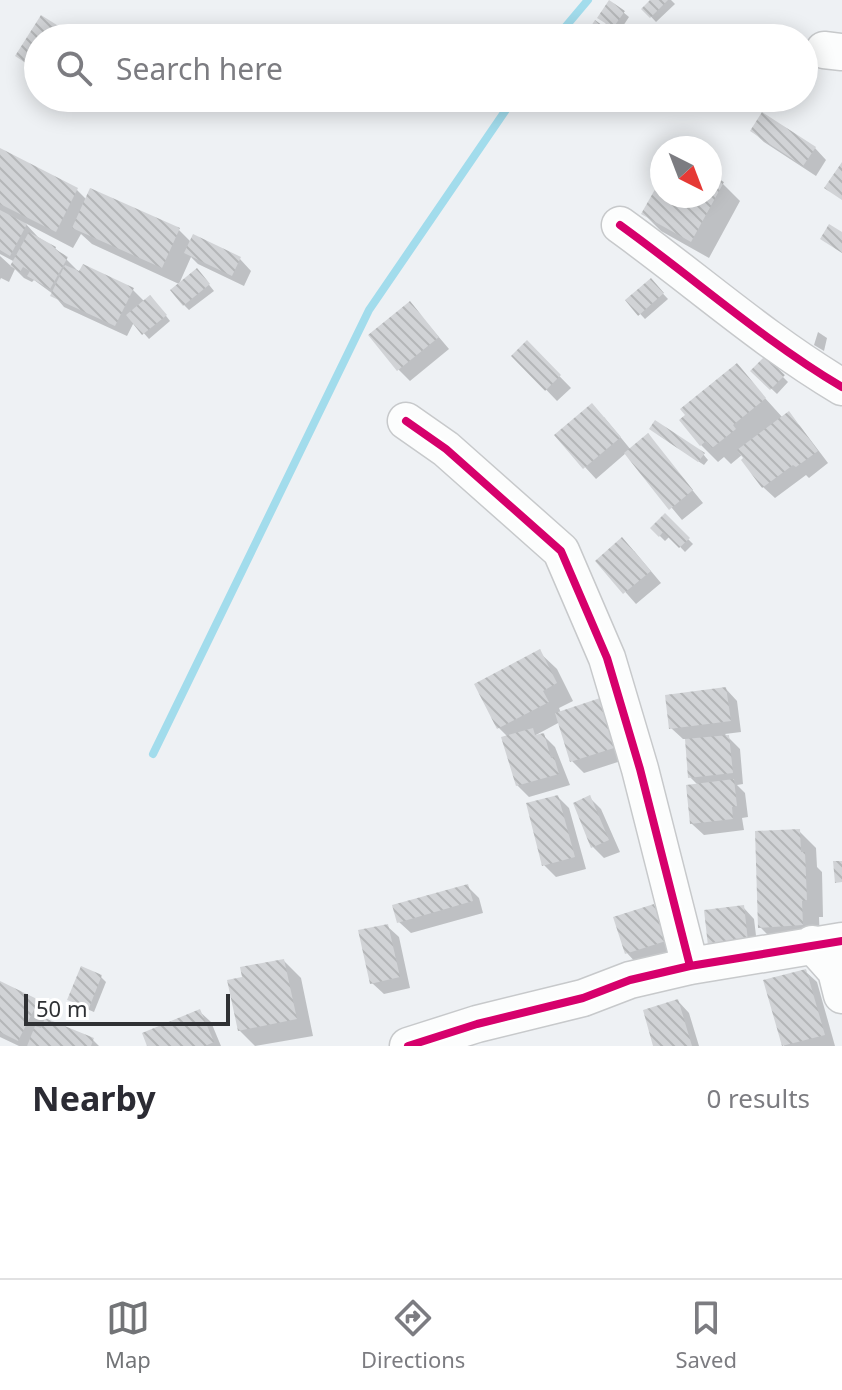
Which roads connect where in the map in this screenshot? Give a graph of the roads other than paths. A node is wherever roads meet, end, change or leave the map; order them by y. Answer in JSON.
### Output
{"nodes":[{"id":1,"x":620,"y":225,"type":"dead end"},
{"id":2,"x":842,"y":387,"type":"edge"},
{"id":3,"x":406,"y":421,"type":"dead end"},
{"id":4,"x":827,"y":943,"type":"edge"},
{"id":5,"x":690,"y":966,"type":"junction"},
{"id":6,"x":842,"y":995,"type":"edge"},
{"id":7,"x":408,"y":1046,"type":"edge"}],
"edges":[{"from":1,"to":2,"type":"street"},
{"from":3,"to":5,"type":"street"},
{"from":4,"to":5,"type":"street"},
{"from":4,"to":6,"type":"street"},
{"from":5,"to":7,"type":"street"}]}
